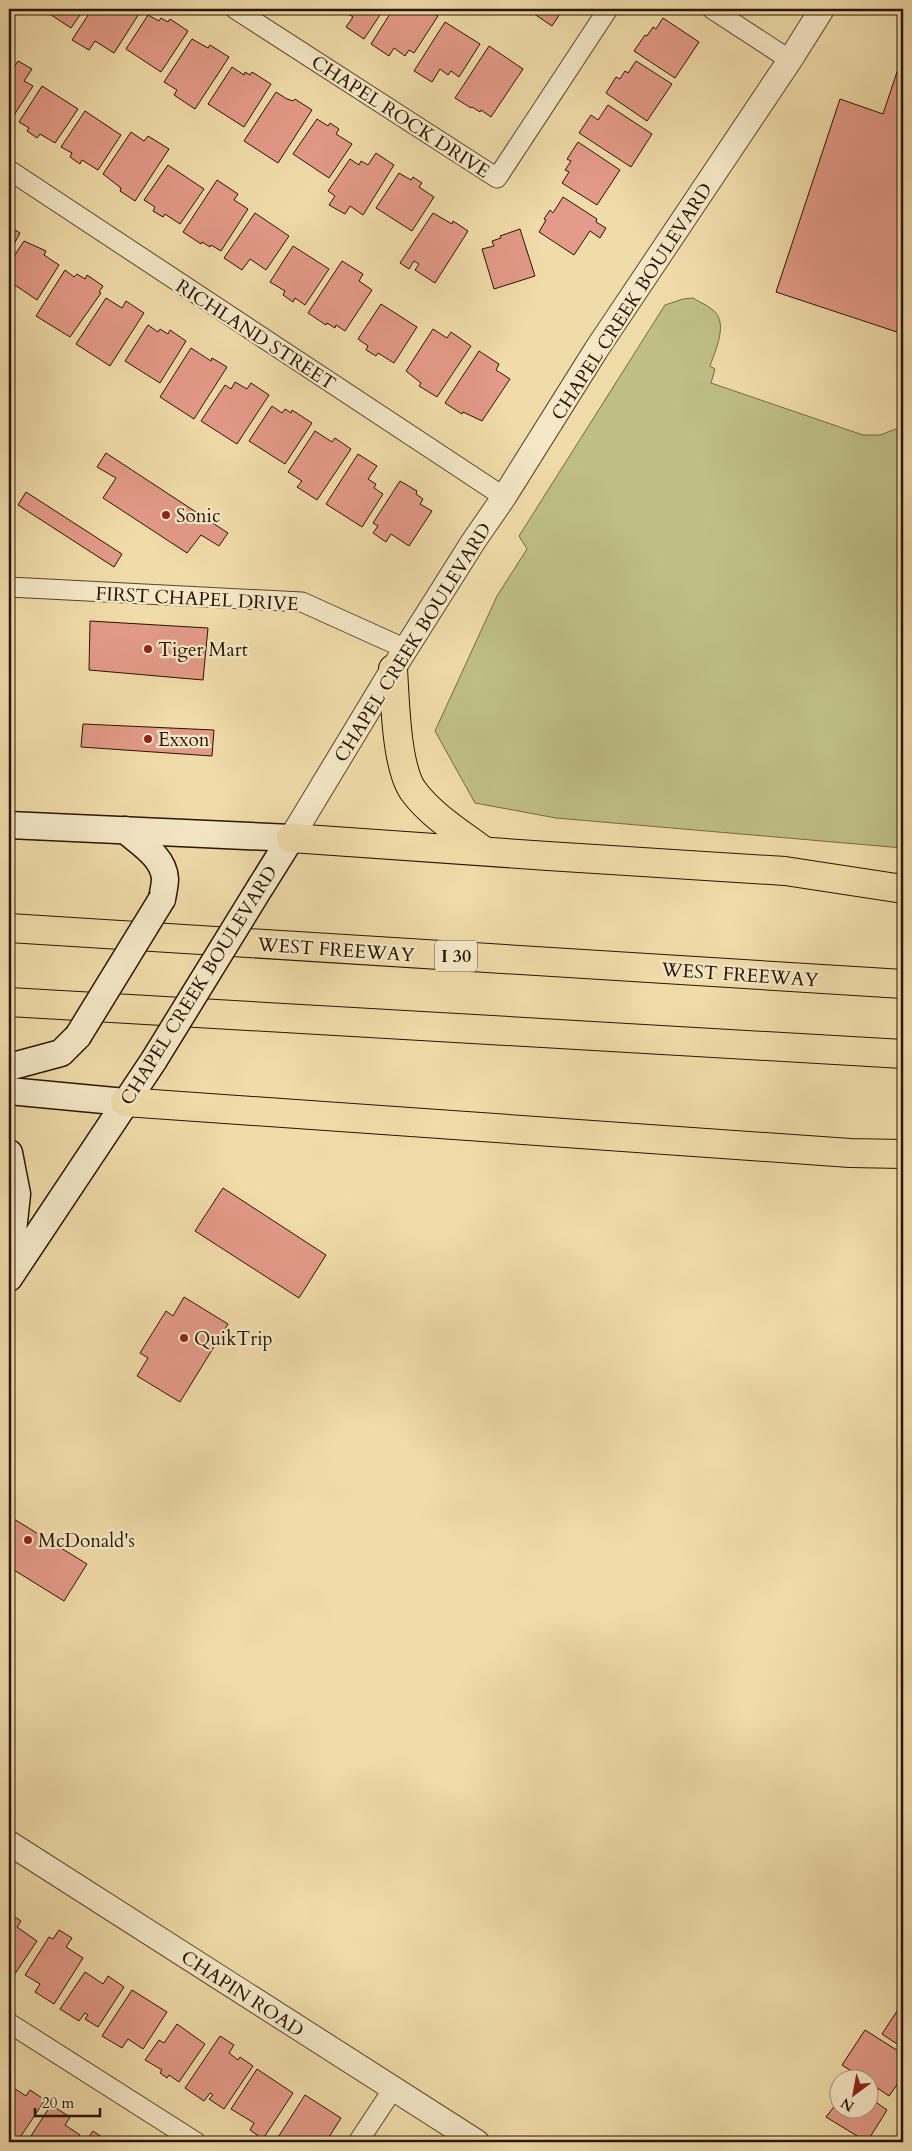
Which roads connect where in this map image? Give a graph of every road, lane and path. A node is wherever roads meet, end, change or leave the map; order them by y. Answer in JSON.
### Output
{"nodes":[{"id":1,"x":235,"y":9,"type":"edge"},
{"id":2,"x":608,"y":9,"type":"edge"},
{"id":3,"x":712,"y":9,"type":"edge"},
{"id":4,"x":822,"y":9,"type":"edge"},
{"id":5,"x":790,"y":60,"type":"junction"},
{"id":6,"x":9,"y":170,"type":"edge"},
{"id":7,"x":504,"y":497,"type":"junction"},
{"id":8,"x":9,"y":587,"type":"edge"},
{"id":9,"x":399,"y":659,"type":"junction"},
{"id":10,"x":9,"y":825,"type":"edge"},
{"id":11,"x":125,"y":830,"type":"junction"},
{"id":12,"x":291,"y":838,"type":"junction"},
{"id":13,"x":484,"y":851,"type":"junction"},
{"id":14,"x":903,"y":889,"type":"edge"},
{"id":15,"x":9,"y":928,"type":"edge"},
{"id":16,"x":903,"y":984,"type":"edge"},
{"id":17,"x":9,"y":1002,"type":"edge"},
{"id":18,"x":903,"y":1054,"type":"edge"},
{"id":19,"x":9,"y":1067,"type":"edge"},
{"id":20,"x":9,"y":1091,"type":"edge"},
{"id":21,"x":125,"y":1102,"type":"junction"},
{"id":22,"x":9,"y":1153,"type":"edge"},
{"id":23,"x":903,"y":1154,"type":"edge"},
{"id":24,"x":9,"y":1268,"type":"edge"},
{"id":25,"x":9,"y":1278,"type":"edge"},
{"id":26,"x":9,"y":1843,"type":"edge"},
{"id":27,"x":9,"y":2024,"type":"edge"},
{"id":28,"x":393,"y":2089,"type":"junction"},
{"id":29,"x":196,"y":2142,"type":"edge"},
{"id":30,"x":358,"y":2142,"type":"edge"},
{"id":31,"x":477,"y":2142,"type":"edge"}],
"edges":[{"from":1,"to":2,"type":"street","name":"CHAPEL ROCK DRIVE"},
{"from":3,"to":5,"type":"street"},
{"from":4,"to":5,"type":"street","name":"CHAPEL CREEK BOULEVARD"},
{"from":5,"to":7,"type":"street","name":"CHAPEL CREEK BOULEVARD"},
{"from":6,"to":7,"type":"street","name":"RICHLAND STREET"},
{"from":7,"to":9,"type":"street","name":"CHAPEL CREEK BOULEVARD"},
{"from":8,"to":9,"type":"street","name":"FIRST CHAPEL DRIVE"},
{"from":9,"to":12,"type":"street","name":"CHAPEL CREEK BOULEVARD"},
{"from":9,"to":13,"type":"highway"},
{"from":10,"to":11,"type":"main road"},
{"from":11,"to":12,"type":"main road"},
{"from":11,"to":19,"type":"main road","bridge":true},
{"from":12,"to":13,"type":"highway"},
{"from":12,"to":21,"type":"main road","name":"CHAPEL CREEK BOULEVARD","bridge":true},
{"from":13,"to":14,"type":"highway"},
{"from":15,"to":16,"type":"highway","name":"WEST FREEWAY","number":"I 30"},
{"from":17,"to":18,"type":"highway"},
{"from":20,"to":21,"type":"main road"},
{"from":21,"to":23,"type":"highway"},
{"from":21,"to":25,"type":"main road","name":"CHAPEL CREEK BOULEVARD"},
{"from":22,"to":24,"type":"main road"},
{"from":26,"to":28,"type":"street","name":"CHAPIN ROAD"},
{"from":27,"to":29,"type":"street"},
{"from":28,"to":30,"type":"street"},
{"from":28,"to":31,"type":"street","name":"CHAPIN ROAD"}]}
